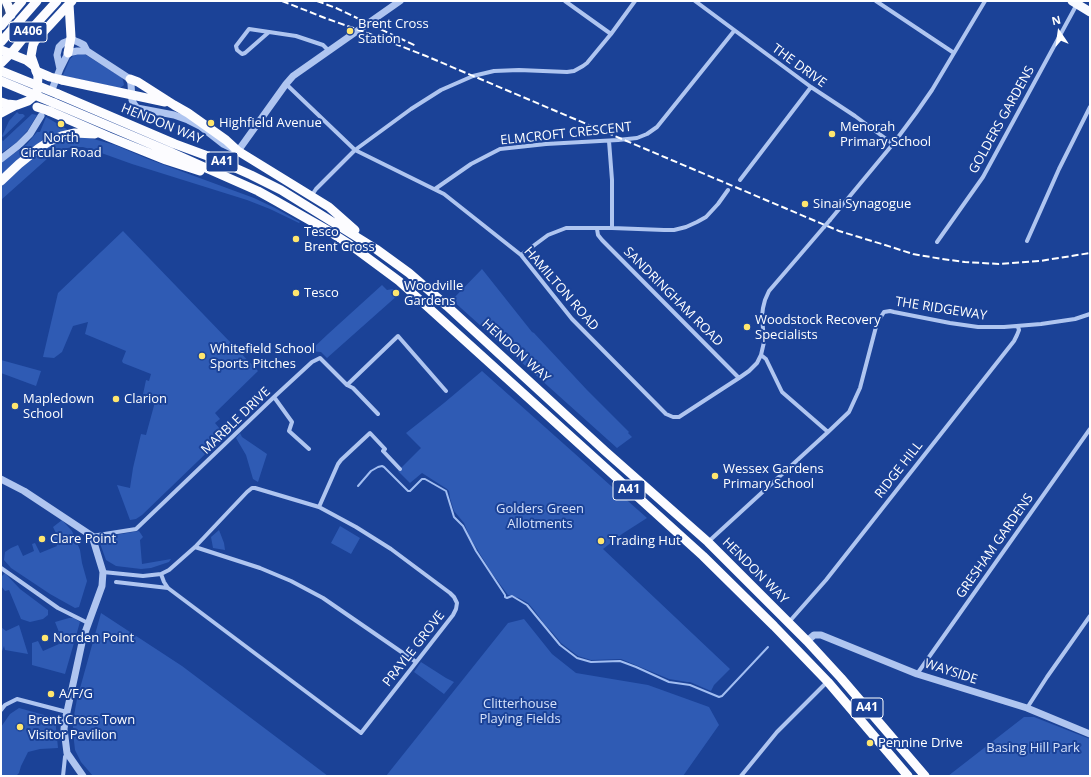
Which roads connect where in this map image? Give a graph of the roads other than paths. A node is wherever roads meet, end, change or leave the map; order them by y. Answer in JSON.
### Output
{"nodes":[{"id":1,"x":6,"y":1,"type":"edge"},
{"id":2,"x":22,"y":1,"type":"edge"},
{"id":3,"x":37,"y":1,"type":"edge"},
{"id":4,"x":57,"y":1,"type":"edge"},
{"id":5,"x":400,"y":1,"type":"edge"},
{"id":6,"x":565,"y":1,"type":"edge"},
{"id":7,"x":635,"y":1,"type":"edge"},
{"id":8,"x":695,"y":1,"type":"edge"},
{"id":9,"x":876,"y":1,"type":"edge"},
{"id":10,"x":985,"y":1,"type":"edge"},
{"id":11,"x":1074,"y":2,"type":"edge"},
{"id":12,"x":70,"y":3,"type":"edge"},
{"id":13,"x":1090,"y":12,"type":"edge"},
{"id":14,"x":10,"y":15,"type":"junction"},
{"id":15,"x":1,"y":26,"type":"edge"},
{"id":16,"x":734,"y":31,"type":"junction"},
{"id":17,"x":269,"y":32,"type":"junction"},
{"id":18,"x":611,"y":34,"type":"junction"},
{"id":19,"x":71,"y":40,"type":"junction"},
{"id":20,"x":1,"y":42,"type":"edge"},
{"id":21,"x":1,"y":50,"type":"edge"},
{"id":22,"x":87,"y":51,"type":"junction"},
{"id":23,"x":330,"y":51,"type":"junction"},
{"id":24,"x":68,"y":53,"type":"junction"},
{"id":25,"x":954,"y":53,"type":"junction"},
{"id":26,"x":1,"y":63,"type":"edge"},
{"id":27,"x":35,"y":69,"type":"junction"},
{"id":28,"x":60,"y":70,"type":"junction"},
{"id":29,"x":1,"y":71,"type":"edge"},
{"id":30,"x":130,"y":79,"type":"junction"},
{"id":31,"x":1,"y":81,"type":"edge"},
{"id":32,"x":286,"y":84,"type":"junction"},
{"id":33,"x":811,"y":88,"type":"junction"},
{"id":34,"x":56,"y":91,"type":"junction"},
{"id":35,"x":132,"y":95,"type":"junction"},
{"id":36,"x":1,"y":102,"type":"edge"},
{"id":37,"x":19,"y":104,"type":"junction"},
{"id":38,"x":174,"y":105,"type":"junction"},
{"id":39,"x":1090,"y":106,"type":"edge"},
{"id":40,"x":48,"y":110,"type":"junction"},
{"id":41,"x":1,"y":113,"type":"edge"},
{"id":42,"x":109,"y":137,"type":"junction"},
{"id":43,"x":609,"y":141,"type":"junction"},
{"id":44,"x":893,"y":144,"type":"junction"},
{"id":45,"x":355,"y":150,"type":"junction"},
{"id":46,"x":238,"y":151,"type":"junction"},
{"id":47,"x":1,"y":159,"type":"edge"},
{"id":48,"x":740,"y":180,"type":"dead end"},
{"id":49,"x":1,"y":181,"type":"edge"},
{"id":50,"x":435,"y":189,"type":"junction"},
{"id":51,"x":728,"y":190,"type":"dead end"},
{"id":52,"x":258,"y":191,"type":"junction"},
{"id":53,"x":311,"y":196,"type":"junction"},
{"id":54,"x":612,"y":228,"type":"junction"},
{"id":55,"x":597,"y":229,"type":"junction"},
{"id":56,"x":1027,"y":241,"type":"dead end"},
{"id":57,"x":937,"y":242,"type":"dead end"},
{"id":58,"x":376,"y":248,"type":"junction"},
{"id":59,"x":521,"y":255,"type":"junction"},
{"id":60,"x":1090,"y":314,"type":"edge"},
{"id":61,"x":1018,"y":326,"type":"junction"},
{"id":62,"x":761,"y":355,"type":"junction"},
{"id":63,"x":739,"y":378,"type":"junction"},
{"id":64,"x":347,"y":385,"type":"junction"},
{"id":65,"x":446,"y":391,"type":"dead end"},
{"id":66,"x":274,"y":397,"type":"junction"},
{"id":67,"x":378,"y":414,"type":"dead end"},
{"id":68,"x":1090,"y":429,"type":"edge"},
{"id":69,"x":828,"y":432,"type":"junction"},
{"id":70,"x":309,"y":450,"type":"dead end"},
{"id":71,"x":400,"y":469,"type":"dead end"},
{"id":72,"x":1,"y":479,"type":"edge"},
{"id":73,"x":319,"y":507,"type":"junction"},
{"id":74,"x":92,"y":536,"type":"junction"},
{"id":75,"x":708,"y":542,"type":"junction"},
{"id":76,"x":195,"y":547,"type":"junction"},
{"id":77,"x":1,"y":568,"type":"edge"},
{"id":78,"x":102,"y":572,"type":"junction"},
{"id":79,"x":161,"y":574,"type":"junction"},
{"id":80,"x":116,"y":582,"type":"dead end"},
{"id":81,"x":168,"y":588,"type":"junction"},
{"id":82,"x":1090,"y":616,"type":"edge"},
{"id":83,"x":88,"y":622,"type":"junction"},
{"id":84,"x":789,"y":622,"type":"junction"},
{"id":85,"x":807,"y":641,"type":"junction"},
{"id":86,"x":416,"y":662,"type":"junction"},
{"id":87,"x":917,"y":674,"type":"junction"},
{"id":88,"x":828,"y":682,"type":"junction"},
{"id":89,"x":1027,"y":708,"type":"junction"},
{"id":90,"x":1,"y":710,"type":"edge"},
{"id":91,"x":66,"y":712,"type":"junction"},
{"id":92,"x":1090,"y":734,"type":"edge"},
{"id":93,"x":67,"y":753,"type":"junction"},
{"id":94,"x":63,"y":776,"type":"edge"},
{"id":95,"x":83,"y":776,"type":"edge"},
{"id":96,"x":741,"y":776,"type":"edge"},
{"id":97,"x":908,"y":776,"type":"edge"},
{"id":98,"x":925,"y":776,"type":"edge"}],
"edges":[{"from":1,"to":14,"type":"highway"},
{"from":2,"to":14,"type":"highway","number":"A406"},
{"from":3,"to":20,"type":"highway","number":"A406"},
{"from":4,"to":26,"type":"highway","number":"A406"},
{"from":5,"to":23,"type":"street"},
{"from":6,"to":18,"type":"street"},
{"from":7,"to":18,"type":"street"},
{"from":8,"to":16,"type":"street","name":"THE DRIVE"},
{"from":9,"to":25,"type":"street"},
{"from":10,"to":25,"type":"street"},
{"from":11,"to":13,"type":"main road"},
{"from":11,"to":57,"type":"street","name":"GOLDERS GARDENS"},
{"from":12,"to":19,"type":"highway"},
{"from":12,"to":27,"type":"highway","number":"A406"},
{"from":14,"to":15,"type":"highway","number":"A406"},
{"from":16,"to":33,"type":"street","name":"THE DRIVE"},
{"from":16,"to":43,"type":"street","name":"ELMCROFT CRESCENT"},
{"from":17,"to":17,"type":"street"},
{"from":17,"to":23,"type":"street"},
{"from":18,"to":45,"type":"street"},
{"from":19,"to":22,"type":"street"},
{"from":19,"to":24,"type":"highway"},
{"from":19,"to":28,"type":"street"},
{"from":21,"to":27,"type":"highway","bridge":true},
{"from":22,"to":24,"type":"street"},
{"from":22,"to":30,"type":"street"},
{"from":23,"to":32,"type":"street"},
{"from":24,"to":28,"type":"street"},
{"from":25,"to":44,"type":"street"},
{"from":27,"to":35,"type":"highway","number":"A41","bridge":true},
{"from":27,"to":37,"type":"highway","bridge":true},
{"from":28,"to":34,"type":"street"},
{"from":29,"to":34,"type":"highway","name":"HENDON WAY","number":"A41","bridge":true},
{"from":30,"to":35,"type":"street"},
{"from":30,"to":38,"type":"highway"},
{"from":31,"to":40,"type":"highway","name":"HENDON WAY","number":"A41","bridge":true},
{"from":32,"to":45,"type":"street","name":"HAMILTON ROAD"},
{"from":32,"to":46,"type":"street"},
{"from":33,"to":44,"type":"street","name":"THE DRIVE"},
{"from":33,"to":48,"type":"street"},
{"from":34,"to":58,"type":"highway","name":"HENDON WAY","number":"A41"},
{"from":35,"to":38,"type":"highway","number":"A41"},
{"from":35,"to":46,"type":"street"},
{"from":36,"to":37,"type":"highway"},
{"from":37,"to":40,"type":"highway","number":"A41","bridge":true},
{"from":37,"to":41,"type":"highway"},
{"from":38,"to":46,"type":"highway","number":"A41"},
{"from":39,"to":56,"type":"street"},
{"from":40,"to":42,"type":"highway","number":"A41"},
{"from":40,"to":47,"type":"street"},
{"from":40,"to":52,"type":"highway","name":"HENDON WAY","number":"A41"},
{"from":42,"to":49,"type":"highway"},
{"from":42,"to":52,"type":"highway","number":"A41"},
{"from":43,"to":50,"type":"street","name":"ELMCROFT CRESCENT"},
{"from":43,"to":54,"type":"street"},
{"from":44,"to":62,"type":"street","bridge":true},
{"from":45,"to":50,"type":"street","name":"HAMILTON ROAD"},
{"from":45,"to":53,"type":"street"},
{"from":46,"to":53,"type":"highway","number":"A41"},
{"from":50,"to":59,"type":"street","name":"HAMILTON ROAD"},
{"from":51,"to":54,"type":"street"},
{"from":52,"to":88,"type":"highway","name":"HENDON WAY","number":"A41"},
{"from":53,"to":58,"type":"highway","number":"A41"},
{"from":54,"to":55,"type":"street"},
{"from":55,"to":59,"type":"street"},
{"from":55,"to":63,"type":"street","name":"SANDRINGHAM ROAD"},
{"from":58,"to":75,"type":"highway","name":"HENDON WAY","number":"A41"},
{"from":59,"to":63,"type":"street","name":"HAMILTON ROAD"},
{"from":60,"to":61,"type":"street","name":"THE RIDGEWAY"},
{"from":61,"to":69,"type":"street","name":"THE RIDGEWAY"},
{"from":61,"to":84,"type":"street","name":"RIDGE HILL"},
{"from":62,"to":63,"type":"street"},
{"from":62,"to":69,"type":"street"},
{"from":64,"to":65,"type":"street"},
{"from":64,"to":66,"type":"street","name":"MARBLE DRIVE"},
{"from":64,"to":67,"type":"street"},
{"from":66,"to":70,"type":"street"},
{"from":66,"to":74,"type":"street","name":"MARBLE DRIVE"},
{"from":68,"to":87,"type":"street","name":"GRESHAM GARDENS"},
{"from":69,"to":75,"type":"street"},
{"from":71,"to":73,"type":"street"},
{"from":72,"to":74,"type":"street"},
{"from":73,"to":76,"type":"street","name":"PRAYLE GROVE"},
{"from":73,"to":86,"type":"street","name":"PRAYLE GROVE"},
{"from":74,"to":78,"type":"street"},
{"from":75,"to":84,"type":"highway","name":"HENDON WAY","number":"A41"},
{"from":76,"to":79,"type":"street","name":"PRAYLE GROVE"},
{"from":76,"to":86,"type":"street"},
{"from":77,"to":83,"type":"street"},
{"from":78,"to":79,"type":"street","name":"PRAYLE GROVE"},
{"from":78,"to":83,"type":"street"},
{"from":79,"to":81,"type":"street","name":"PRAYLE GROVE"},
{"from":80,"to":81,"type":"street"},
{"from":81,"to":86,"type":"street","name":"PRAYLE GROVE"},
{"from":82,"to":89,"type":"street"},
{"from":83,"to":91,"type":"street"},
{"from":84,"to":85,"type":"highway","name":"HENDON WAY","number":"A41"},
{"from":85,"to":87,"type":"street","name":"WAYSIDE"},
{"from":85,"to":98,"type":"highway","name":"HENDON WAY","number":"A41"},
{"from":87,"to":89,"type":"street","name":"WAYSIDE"},
{"from":88,"to":96,"type":"street"},
{"from":88,"to":97,"type":"highway","name":"HENDON WAY","number":"A41"},
{"from":89,"to":92,"type":"street","name":"WAYSIDE"},
{"from":90,"to":91,"type":"street"},
{"from":91,"to":93,"type":"street"},
{"from":93,"to":94,"type":"street"},
{"from":93,"to":95,"type":"street"}]}
